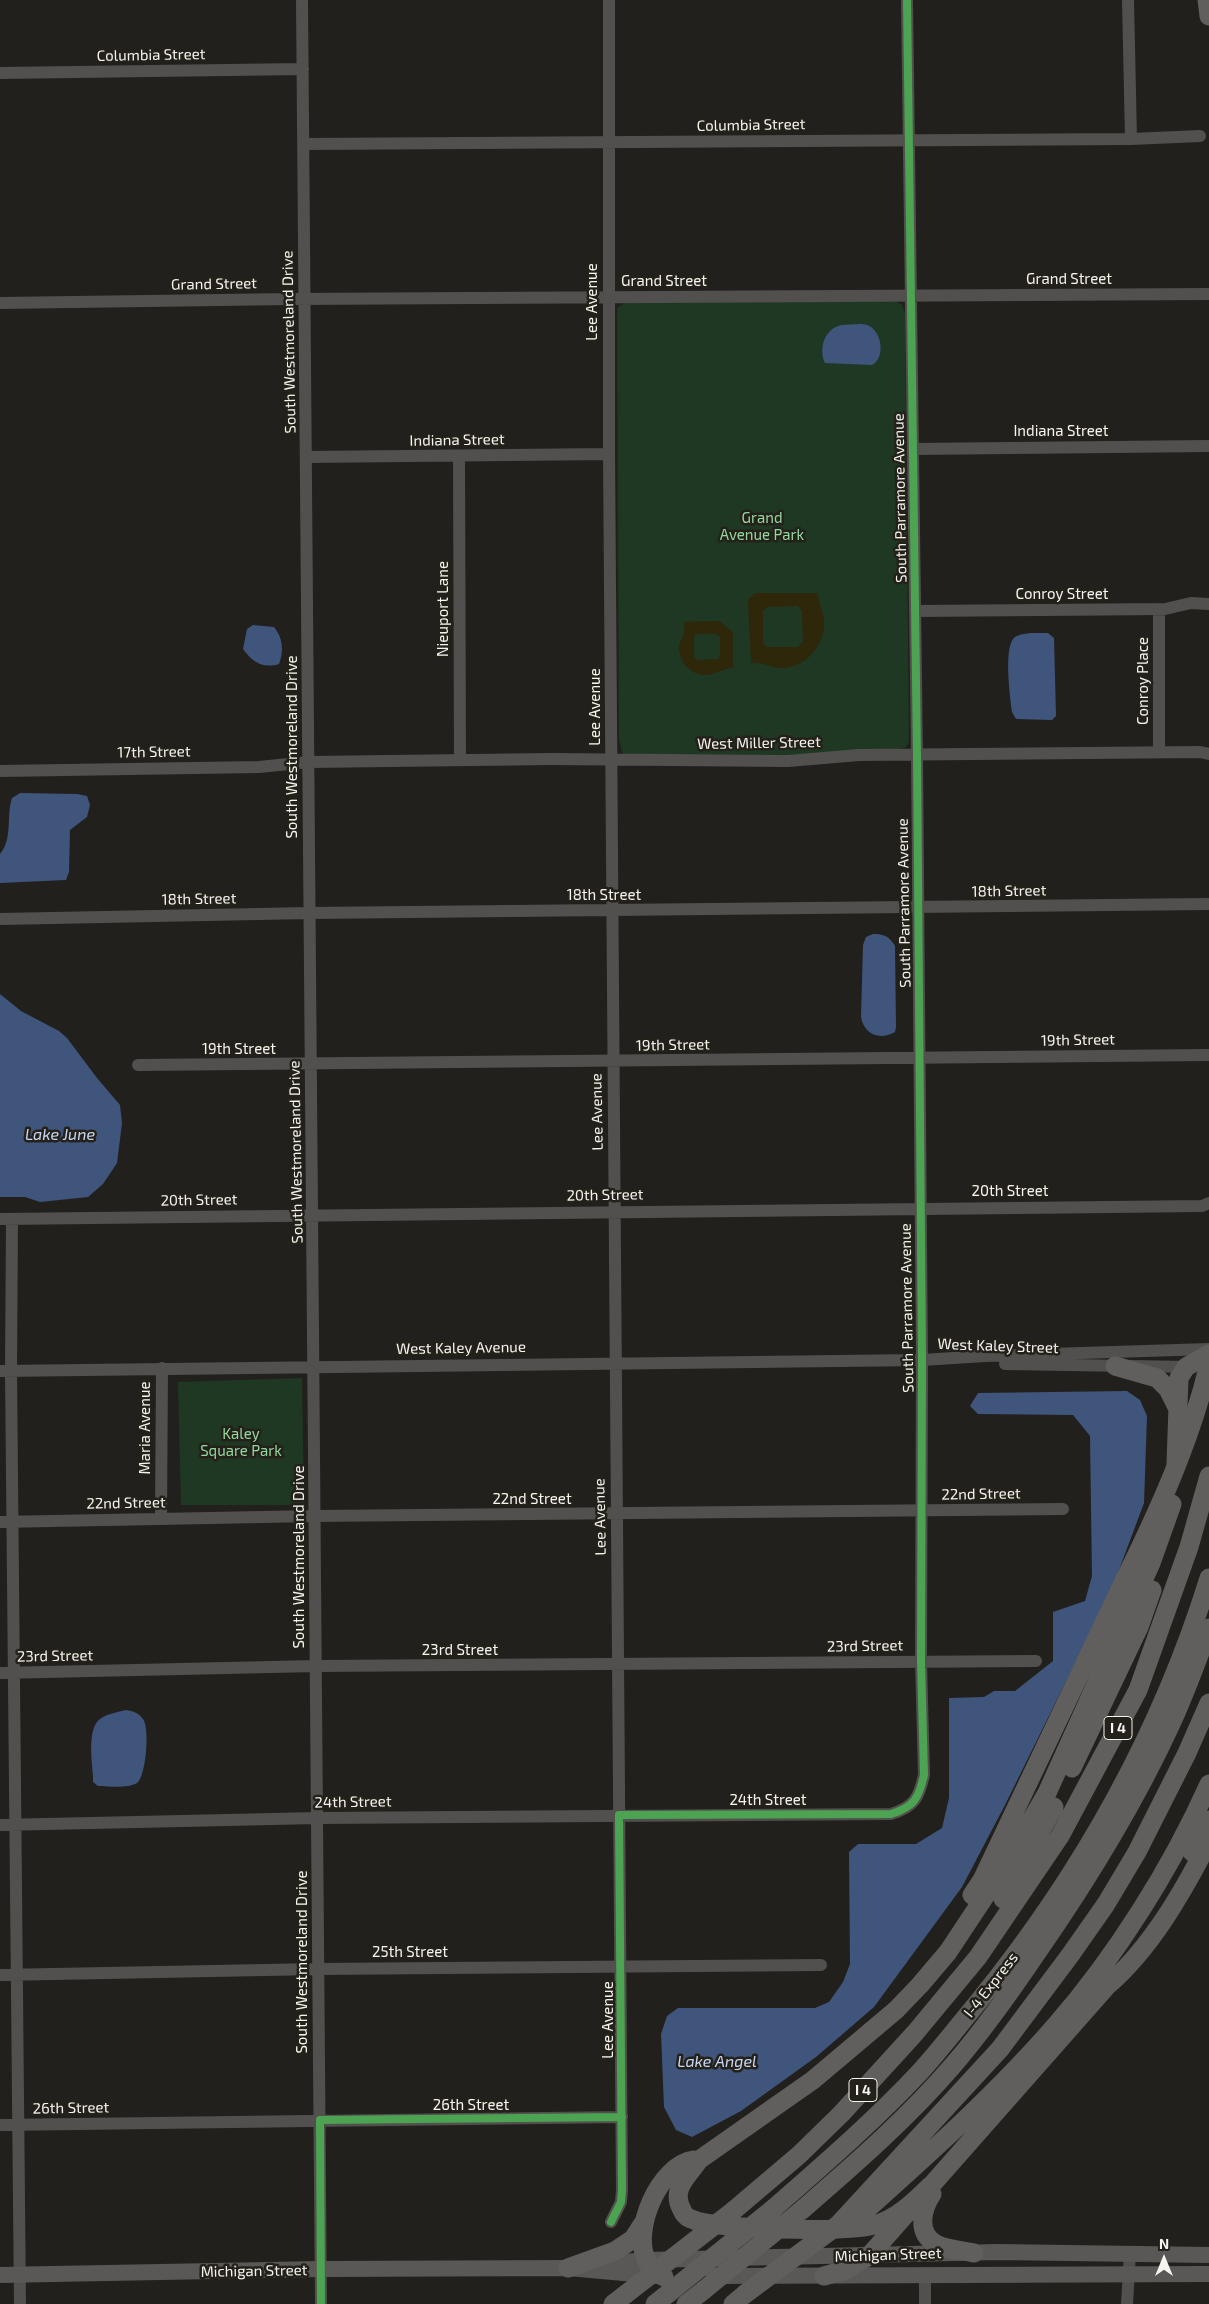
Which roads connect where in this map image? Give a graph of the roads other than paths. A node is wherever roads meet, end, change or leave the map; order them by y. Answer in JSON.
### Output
{"nodes":[{"id":1,"x":302,"y":0,"type":"edge"},
{"id":2,"x":609,"y":0,"type":"edge"},
{"id":3,"x":907,"y":0,"type":"edge"},
{"id":4,"x":1128,"y":0,"type":"edge"},
{"id":5,"x":1207,"y":0,"type":"edge"},
{"id":6,"x":1209,"y":16,"type":"edge"},
{"id":7,"x":303,"y":69,"type":"junction"},
{"id":8,"x":0,"y":73,"type":"edge"},
{"id":9,"x":1200,"y":136,"type":"dead end"},
{"id":10,"x":1131,"y":139,"type":"junction"},
{"id":11,"x":908,"y":140,"type":"junction"},
{"id":12,"x":609,"y":143,"type":"junction"},
{"id":13,"x":303,"y":144,"type":"junction"},
{"id":14,"x":1209,"y":294,"type":"edge"},
{"id":15,"x":910,"y":296,"type":"junction"},
{"id":16,"x":609,"y":298,"type":"junction"},
{"id":17,"x":304,"y":299,"type":"junction"},
{"id":18,"x":0,"y":303,"type":"edge"},
{"id":19,"x":1209,"y":446,"type":"edge"},
{"id":20,"x":914,"y":449,"type":"junction"},
{"id":21,"x":609,"y":454,"type":"junction"},
{"id":22,"x":459,"y":456,"type":"junction"},
{"id":23,"x":306,"y":458,"type":"junction"},
{"id":24,"x":1209,"y":604,"type":"edge"},
{"id":25,"x":1159,"y":609,"type":"junction"},
{"id":26,"x":915,"y":612,"type":"junction"},
{"id":27,"x":1159,"y":752,"type":"junction"},
{"id":28,"x":1209,"y":754,"type":"edge"},
{"id":29,"x":917,"y":755,"type":"junction"},
{"id":30,"x":460,"y":760,"type":"junction"},
{"id":31,"x":611,"y":761,"type":"junction"},
{"id":32,"x":309,"y":762,"type":"junction"},
{"id":33,"x":0,"y":771,"type":"edge"},
{"id":34,"x":1209,"y":904,"type":"edge"},
{"id":35,"x":917,"y":909,"type":"junction"},
{"id":36,"x":612,"y":911,"type":"junction"},
{"id":37,"x":310,"y":913,"type":"junction"},
{"id":38,"x":0,"y":918,"type":"edge"},
{"id":39,"x":1209,"y":1055,"type":"edge"},
{"id":40,"x":920,"y":1058,"type":"junction"},
{"id":41,"x":613,"y":1062,"type":"junction"},
{"id":42,"x":138,"y":1065,"type":"dead end"},
{"id":43,"x":311,"y":1065,"type":"junction"},
{"id":44,"x":1209,"y":1204,"type":"edge"},
{"id":45,"x":920,"y":1208,"type":"junction"},
{"id":46,"x":615,"y":1211,"type":"junction"},
{"id":47,"x":313,"y":1214,"type":"junction"},
{"id":48,"x":6,"y":1219,"type":"edge"},
{"id":49,"x":1209,"y":1349,"type":"edge"},
{"id":50,"x":1209,"y":1354,"type":"edge"},
{"id":51,"x":922,"y":1360,"type":"junction"},
{"id":52,"x":615,"y":1363,"type":"junction"},
{"id":53,"x":1209,"y":1365,"type":"edge"},
{"id":54,"x":315,"y":1366,"type":"junction"},
{"id":55,"x":1115,"y":1366,"type":"junction"},
{"id":56,"x":1186,"y":1367,"type":"junction"},
{"id":57,"x":162,"y":1368,"type":"junction"},
{"id":58,"x":6,"y":1371,"type":"edge"},
{"id":59,"x":1209,"y":1391,"type":"edge"},
{"id":60,"x":1177,"y":1407,"type":"junction"},
{"id":61,"x":1177,"y":1438,"type":"junction"},
{"id":62,"x":1209,"y":1476,"type":"edge"},
{"id":63,"x":1172,"y":1504,"type":"junction"},
{"id":64,"x":1063,"y":1509,"type":"dead end"},
{"id":65,"x":922,"y":1511,"type":"junction"},
{"id":66,"x":616,"y":1514,"type":"junction"},
{"id":67,"x":314,"y":1516,"type":"junction"},
{"id":68,"x":161,"y":1519,"type":"junction"},
{"id":69,"x":0,"y":1522,"type":"edge"},
{"id":70,"x":13,"y":1522,"type":"junction"},
{"id":71,"x":1209,"y":1578,"type":"edge"},
{"id":72,"x":1209,"y":1628,"type":"edge"},
{"id":73,"x":921,"y":1661,"type":"junction"},
{"id":74,"x":1036,"y":1661,"type":"dead end"},
{"id":75,"x":316,"y":1666,"type":"junction"},
{"id":76,"x":619,"y":1666,"type":"junction"},
{"id":77,"x":0,"y":1673,"type":"edge"},
{"id":78,"x":14,"y":1673,"type":"junction"},
{"id":79,"x":1209,"y":1703,"type":"edge"},
{"id":80,"x":1209,"y":1784,"type":"edge"},
{"id":81,"x":914,"y":1802,"type":"joint"},
{"id":82,"x":620,"y":1815,"type":"junction"},
{"id":83,"x":318,"y":1818,"type":"junction"},
{"id":84,"x":1209,"y":1820,"type":"edge"},
{"id":85,"x":15,"y":1824,"type":"junction"},
{"id":86,"x":0,"y":1825,"type":"edge"},
{"id":87,"x":1209,"y":1841,"type":"edge"},
{"id":88,"x":978,"y":1957,"type":"junction"},
{"id":89,"x":821,"y":1965,"type":"dead end"},
{"id":90,"x":622,"y":1967,"type":"junction"},
{"id":91,"x":318,"y":1969,"type":"junction"},
{"id":92,"x":0,"y":1975,"type":"edge"},
{"id":93,"x":16,"y":1975,"type":"junction"},
{"id":94,"x":1107,"y":1986,"type":"junction"},
{"id":95,"x":844,"y":2053,"type":"junction"},
{"id":96,"x":622,"y":2117,"type":"junction"},
{"id":97,"x":320,"y":2120,"type":"junction"},
{"id":98,"x":0,"y":2125,"type":"edge"},
{"id":99,"x":18,"y":2125,"type":"junction"},
{"id":100,"x":982,"y":2130,"type":"junction"},
{"id":101,"x":699,"y":2160,"type":"junction"},
{"id":102,"x":930,"y":2186,"type":"junction"},
{"id":103,"x":611,"y":2222,"type":"dead end"},
{"id":104,"x":644,"y":2222,"type":"junction"},
{"id":105,"x":838,"y":2224,"type":"junction"},
{"id":106,"x":974,"y":2253,"type":"junction"},
{"id":107,"x":1130,"y":2253,"type":"junction"},
{"id":108,"x":1209,"y":2255,"type":"edge"},
{"id":109,"x":869,"y":2256,"type":"junction"},
{"id":110,"x":646,"y":2260,"type":"junction"},
{"id":111,"x":568,"y":2268,"type":"junction"},
{"id":112,"x":321,"y":2269,"type":"junction"},
{"id":113,"x":1127,"y":2274,"type":"junction"},
{"id":114,"x":1209,"y":2274,"type":"edge"},
{"id":115,"x":0,"y":2275,"type":"edge"},
{"id":116,"x":20,"y":2275,"type":"junction"},
{"id":117,"x":925,"y":2275,"type":"junction"},
{"id":118,"x":824,"y":2276,"type":"junction"},
{"id":119,"x":667,"y":2284,"type":"junction"},
{"id":120,"x":619,"y":2299,"type":"edge"},
{"id":121,"x":739,"y":2299,"type":"edge"},
{"id":122,"x":20,"y":2304,"type":"edge"},
{"id":123,"x":321,"y":2304,"type":"edge"},
{"id":124,"x":655,"y":2304,"type":"edge"},
{"id":125,"x":686,"y":2304,"type":"edge"},
{"id":126,"x":925,"y":2304,"type":"edge"},
{"id":127,"x":1127,"y":2304,"type":"edge"}],
"edges":[{"from":1,"to":7,"type":"street","name":"South Westmoreland Drive"},
{"from":2,"to":12,"type":"street","name":"Lee Avenue"},
{"from":3,"to":11,"type":"street","name":"South Parramore Avenue"},
{"from":4,"to":10,"type":"street"},
{"from":5,"to":6,"type":"highway"},
{"from":7,"to":8,"type":"street","name":"Columbia Street"},
{"from":7,"to":13,"type":"street","name":"South Westmoreland Drive"},
{"from":9,"to":10,"type":"street","name":"Columbia Street"},
{"from":10,"to":11,"type":"street","name":"Columbia Street"},
{"from":11,"to":12,"type":"street","name":"Columbia Street"},
{"from":11,"to":15,"type":"street","name":"South Parramore Avenue"},
{"from":12,"to":13,"type":"street","name":"Columbia Street"},
{"from":12,"to":16,"type":"street","name":"Lee Avenue"},
{"from":13,"to":17,"type":"street","name":"South Westmoreland Drive"},
{"from":14,"to":15,"type":"street","name":"Grand Street"},
{"from":15,"to":16,"type":"street","name":"Grand Street"},
{"from":15,"to":20,"type":"street","name":"South Parramore Avenue"},
{"from":16,"to":17,"type":"street","name":"Grand Street"},
{"from":16,"to":21,"type":"street","name":"Lee Avenue"},
{"from":17,"to":18,"type":"street","name":"Grand Street"},
{"from":17,"to":23,"type":"street","name":"South Westmoreland Drive"},
{"from":19,"to":20,"type":"street","name":"Indiana Street"},
{"from":20,"to":26,"type":"street","name":"South Parramore Avenue"},
{"from":21,"to":22,"type":"street","name":"Indiana Street"},
{"from":21,"to":31,"type":"street","name":"Lee Avenue"},
{"from":22,"to":23,"type":"street","name":"Indiana Street"},
{"from":22,"to":30,"type":"street","name":"Nieuport Lane"},
{"from":23,"to":32,"type":"street","name":"South Westmoreland Drive"},
{"from":24,"to":25,"type":"street","name":"Conroy Street"},
{"from":25,"to":26,"type":"street","name":"Conroy Street"},
{"from":25,"to":27,"type":"street","name":"Conroy Place"},
{"from":26,"to":29,"type":"street","name":"South Parramore Avenue"},
{"from":27,"to":28,"type":"street","name":"West Miller Street"},
{"from":27,"to":29,"type":"street","name":"West Miller Street"},
{"from":29,"to":31,"type":"street","name":"West Miller Street"},
{"from":29,"to":35,"type":"street","name":"South Parramore Avenue"},
{"from":30,"to":31,"type":"street","name":"West Miller Street"},
{"from":30,"to":32,"type":"street","name":"West Miller Street"},
{"from":31,"to":36,"type":"street","name":"Lee Avenue"},
{"from":32,"to":33,"type":"street","name":"17th Street"},
{"from":32,"to":37,"type":"street","name":"South Westmoreland Drive"},
{"from":34,"to":35,"type":"street","name":"18th Street"},
{"from":35,"to":36,"type":"street","name":"18th Street"},
{"from":35,"to":40,"type":"street","name":"South Parramore Avenue"},
{"from":36,"to":37,"type":"street","name":"18th Street"},
{"from":36,"to":41,"type":"street","name":"Lee Avenue"},
{"from":37,"to":38,"type":"street","name":"18th Street"},
{"from":37,"to":43,"type":"street","name":"South Westmoreland Drive"},
{"from":39,"to":40,"type":"street","name":"19th Street"},
{"from":40,"to":41,"type":"street","name":"19th Street"},
{"from":40,"to":45,"type":"street","name":"South Parramore Avenue"},
{"from":41,"to":43,"type":"street","name":"19th Street"},
{"from":41,"to":46,"type":"street","name":"Lee Avenue"},
{"from":42,"to":43,"type":"street","name":"19th Street"},
{"from":43,"to":47,"type":"street","name":"South Westmoreland Drive"},
{"from":44,"to":45,"type":"street","name":"20th Street"},
{"from":45,"to":46,"type":"street","name":"20th Street"},
{"from":45,"to":51,"type":"street","name":"South Parramore Avenue"},
{"from":46,"to":47,"type":"street","name":"20th Street"},
{"from":46,"to":52,"type":"street","name":"Lee Avenue"},
{"from":47,"to":48,"type":"street","name":"20th Street"},
{"from":47,"to":54,"type":"street","name":"South Westmoreland Drive"},
{"from":48,"to":58,"type":"street"},
{"from":49,"to":51,"type":"street","name":"West Kaley Street"},
{"from":50,"to":56,"type":"highway"},
{"from":51,"to":52,"type":"street","name":"West Kaley Avenue"},
{"from":51,"to":55,"type":"street","name":"West Kaley Street"},
{"from":51,"to":65,"type":"street","name":"South Parramore Avenue"},
{"from":52,"to":54,"type":"street","name":"West Kaley Avenue"},
{"from":52,"to":66,"type":"street","name":"Lee Avenue"},
{"from":53,"to":56,"type":"street","name":"West Kaley Street"},
{"from":53,"to":95,"type":"highway","bridge":true},
{"from":54,"to":57,"type":"street","name":"West Kaley Avenue"},
{"from":54,"to":67,"type":"street","name":"South Westmoreland Drive"},
{"from":55,"to":56,"type":"street","name":"West Kaley Street"},
{"from":55,"to":60,"type":"highway"},
{"from":56,"to":60,"type":"highway"},
{"from":57,"to":58,"type":"street","name":"West Kaley Avenue"},
{"from":57,"to":68,"type":"street","name":"Maria Avenue"},
{"from":58,"to":70,"type":"street"},
{"from":59,"to":61,"type":"highway"},
{"from":60,"to":61,"type":"highway"},
{"from":61,"to":63,"type":"highway"},
{"from":62,"to":88,"type":"highway","number":"I 4"},
{"from":63,"to":88,"type":"highway"},
{"from":63,"to":95,"type":"highway"},
{"from":64,"to":65,"type":"street","name":"22nd Street"},
{"from":65,"to":66,"type":"street","name":"22nd Street"},
{"from":65,"to":73,"type":"street","name":"South Parramore Avenue"},
{"from":66,"to":67,"type":"street","name":"22nd Street"},
{"from":66,"to":76,"type":"street","name":"Lee Avenue"},
{"from":67,"to":68,"type":"street","name":"22nd Street"},
{"from":67,"to":75,"type":"street","name":"South Westmoreland Drive"},
{"from":68,"to":70,"type":"street","name":"22nd Street"},
{"from":69,"to":70,"type":"street","name":"22nd Street"},
{"from":70,"to":78,"type":"street"},
{"from":71,"to":119,"type":"highway","name":"I-4 Express","bridge":true},
{"from":72,"to":125,"type":"highway","name":"I-4 Express","bridge":true},
{"from":73,"to":74,"type":"street","name":"23rd Street"},
{"from":73,"to":76,"type":"street","name":"23rd Street"},
{"from":73,"to":81,"type":"street","name":"South Parramore Avenue"},
{"from":75,"to":76,"type":"street","name":"23rd Street"},
{"from":75,"to":78,"type":"street","name":"23rd Street"},
{"from":75,"to":83,"type":"street","name":"South Westmoreland Drive"},
{"from":76,"to":82,"type":"street","name":"Lee Avenue"},
{"from":77,"to":78,"type":"street","name":"23rd Street"},
{"from":78,"to":85,"type":"street"},
{"from":79,"to":105,"type":"highway"},
{"from":80,"to":105,"type":"highway"},
{"from":81,"to":82,"type":"street","name":"24th Street"},
{"from":82,"to":83,"type":"street","name":"24th Street"},
{"from":82,"to":90,"type":"street","name":"Lee Avenue"},
{"from":83,"to":85,"type":"street","name":"24th Street"},
{"from":83,"to":91,"type":"street","name":"South Westmoreland Drive"},
{"from":84,"to":94,"type":"highway"},
{"from":85,"to":86,"type":"street","name":"24th Street"},
{"from":85,"to":93,"type":"street"},
{"from":87,"to":94,"type":"highway"},
{"from":88,"to":120,"type":"highway","number":"I 4","bridge":true},
{"from":89,"to":90,"type":"street","name":"25th Street"},
{"from":90,"to":91,"type":"street","name":"25th Street"},
{"from":90,"to":96,"type":"street","name":"Lee Avenue"},
{"from":91,"to":93,"type":"street","name":"25th Street"},
{"from":91,"to":97,"type":"street","name":"South Westmoreland Drive"},
{"from":92,"to":93,"type":"street","name":"25th Street"},
{"from":93,"to":99,"type":"street"},
{"from":94,"to":100,"type":"highway"},
{"from":95,"to":101,"type":"highway"},
{"from":96,"to":97,"type":"street","name":"26th Street"},
{"from":96,"to":103,"type":"street","name":"Lee Avenue"},
{"from":97,"to":99,"type":"street","name":"26th Street"},
{"from":97,"to":112,"type":"street","name":"South Westmoreland Drive"},
{"from":98,"to":99,"type":"street","name":"26th Street"},
{"from":99,"to":116,"type":"street"},
{"from":100,"to":102,"type":"highway"},
{"from":100,"to":106,"type":"highway"},
{"from":101,"to":102,"type":"highway"},
{"from":101,"to":104,"type":"highway"},
{"from":102,"to":109,"type":"highway"},
{"from":104,"to":110,"type":"highway"},
{"from":104,"to":111,"type":"highway"},
{"from":105,"to":121,"type":"highway","bridge":true},
{"from":106,"to":107,"type":"main road","name":"Michigan Street"},
{"from":106,"to":109,"type":"main road","name":"Michigan Street"},
{"from":107,"to":108,"type":"main road","name":"Michigan Street"},
{"from":107,"to":113,"type":"street"},
{"from":109,"to":110,"type":"main road","name":"Michigan Street"},
{"from":109,"to":118,"type":"highway"},
{"from":110,"to":111,"type":"main road","name":"Michigan Street"},
{"from":110,"to":119,"type":"highway"},
{"from":111,"to":112,"type":"main road","name":"Michigan Street"},
{"from":111,"to":119,"type":"main road","name":"Michigan Street"},
{"from":112,"to":116,"type":"main road","name":"Michigan Street"},
{"from":112,"to":123,"type":"street","name":"South Westmoreland Drive"},
{"from":113,"to":114,"type":"main road","name":"Michigan Street"},
{"from":113,"to":117,"type":"main road","name":"Michigan Street"},
{"from":113,"to":127,"type":"street"},
{"from":115,"to":116,"type":"main road","name":"Michigan Street"},
{"from":116,"to":122,"type":"street"},
{"from":117,"to":118,"type":"main road","name":"Michigan Street"},
{"from":117,"to":126,"type":"street"},
{"from":118,"to":119,"type":"main road","name":"Michigan Street"},
{"from":119,"to":124,"type":"highway","name":"I-4 Express"}]}
